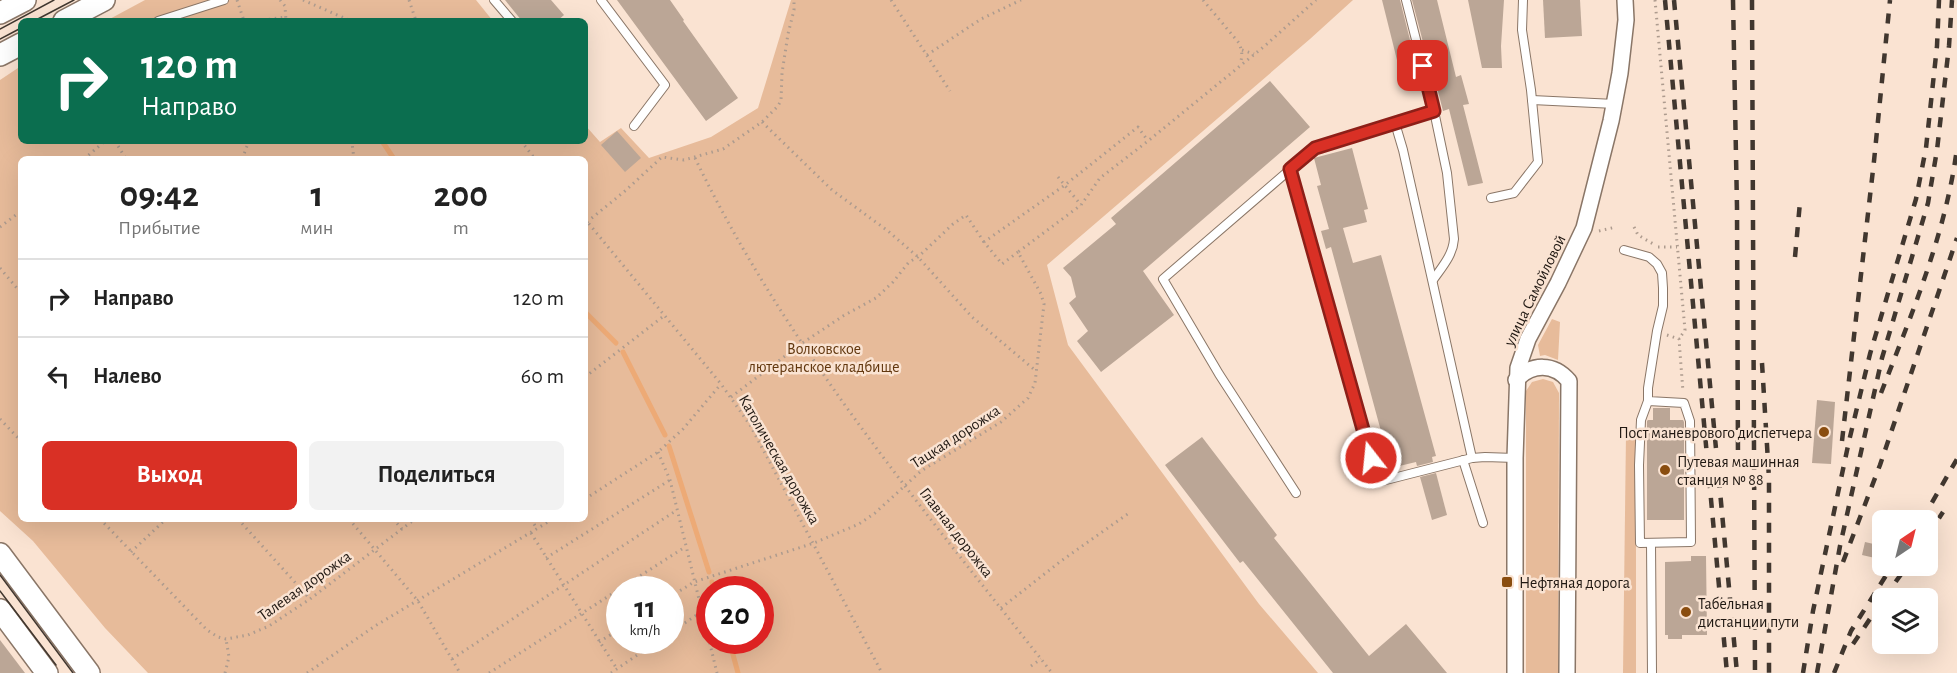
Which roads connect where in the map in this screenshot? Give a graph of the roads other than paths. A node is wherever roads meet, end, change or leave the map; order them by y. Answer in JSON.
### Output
{"nodes":[{"id":1,"x":25,"y":0,"type":"edge"},
{"id":2,"x":104,"y":0,"type":"edge"},
{"id":3,"x":224,"y":0,"type":"edge"},
{"id":4,"x":494,"y":0,"type":"edge"},
{"id":5,"x":601,"y":0,"type":"edge"},
{"id":6,"x":1406,"y":0,"type":"edge"},
{"id":7,"x":1523,"y":0,"type":"edge"},
{"id":8,"x":1625,"y":0,"type":"edge"},
{"id":9,"x":0,"y":13,"type":"edge"},
{"id":10,"x":70,"y":18,"type":"edge"},
{"id":11,"x":168,"y":18,"type":"edge"},
{"id":12,"x":509,"y":18,"type":"edge"},
{"id":13,"x":18,"y":46,"type":"edge"},
{"id":14,"x":0,"y":55,"type":"edge"},
{"id":15,"x":1532,"y":100,"type":"junction"},
{"id":16,"x":1614,"y":104,"type":"junction"},
{"id":17,"x":1434,"y":111,"type":"junction"},
{"id":18,"x":1395,"y":123,"type":"junction"},
{"id":19,"x":634,"y":126,"type":"dead end"},
{"id":20,"x":1290,"y":169,"type":"junction"},
{"id":21,"x":1491,"y":198,"type":"dead end"},
{"id":22,"x":1624,"y":250,"type":"dead end"},
{"id":23,"x":1433,"y":280,"type":"junction"},
{"id":24,"x":1516,"y":380,"type":"junction"},
{"id":25,"x":1648,"y":401,"type":"junction"},
{"id":26,"x":1515,"y":458,"type":"junction"},
{"id":27,"x":1468,"y":459,"type":"junction"},
{"id":28,"x":1296,"y":493,"type":"dead end"},
{"id":29,"x":1483,"y":523,"type":"dead end"},
{"id":30,"x":1651,"y":543,"type":"junction"},
{"id":31,"x":6,"y":565,"type":"edge"},
{"id":32,"x":0,"y":610,"type":"edge"},
{"id":33,"x":47,"y":673,"type":"edge"},
{"id":34,"x":89,"y":673,"type":"edge"},
{"id":35,"x":1515,"y":673,"type":"edge"},
{"id":36,"x":1567,"y":673,"type":"edge"},
{"id":37,"x":1652,"y":673,"type":"edge"}],
"edges":[{"from":1,"to":9,"type":"street"},
{"from":2,"to":10,"type":"street"},
{"from":3,"to":11,"type":"lane"},
{"from":4,"to":12,"type":"lane"},
{"from":5,"to":19,"type":"lane"},
{"from":6,"to":17,"type":"lane"},
{"from":7,"to":15,"type":"lane"},
{"from":8,"to":16,"type":"street","name":"улица Самойловой"},
{"from":13,"to":14,"type":"street"},
{"from":15,"to":16,"type":"lane"},
{"from":15,"to":21,"type":"lane"},
{"from":16,"to":24,"type":"street","name":"улица Самойловой"},
{"from":17,"to":18,"type":"lane"},
{"from":17,"to":23,"type":"lane"},
{"from":18,"to":20,"type":"lane"},
{"from":18,"to":23,"type":"lane"},
{"from":20,"to":27,"type":"lane"},
{"from":20,"to":28,"type":"lane"},
{"from":22,"to":25,"type":"lane"},
{"from":23,"to":27,"type":"lane"},
{"from":24,"to":26,"type":"street","name":"улица Самойловой"},
{"from":24,"to":36,"type":"street"},
{"from":25,"to":30,"type":"lane"},
{"from":25,"to":30,"type":"lane"},
{"from":26,"to":27,"type":"lane"},
{"from":26,"to":35,"type":"street","name":"улица Самойловой"},
{"from":27,"to":29,"type":"lane"},
{"from":30,"to":37,"type":"lane"},
{"from":31,"to":34,"type":"street"},
{"from":32,"to":33,"type":"street"}]}
